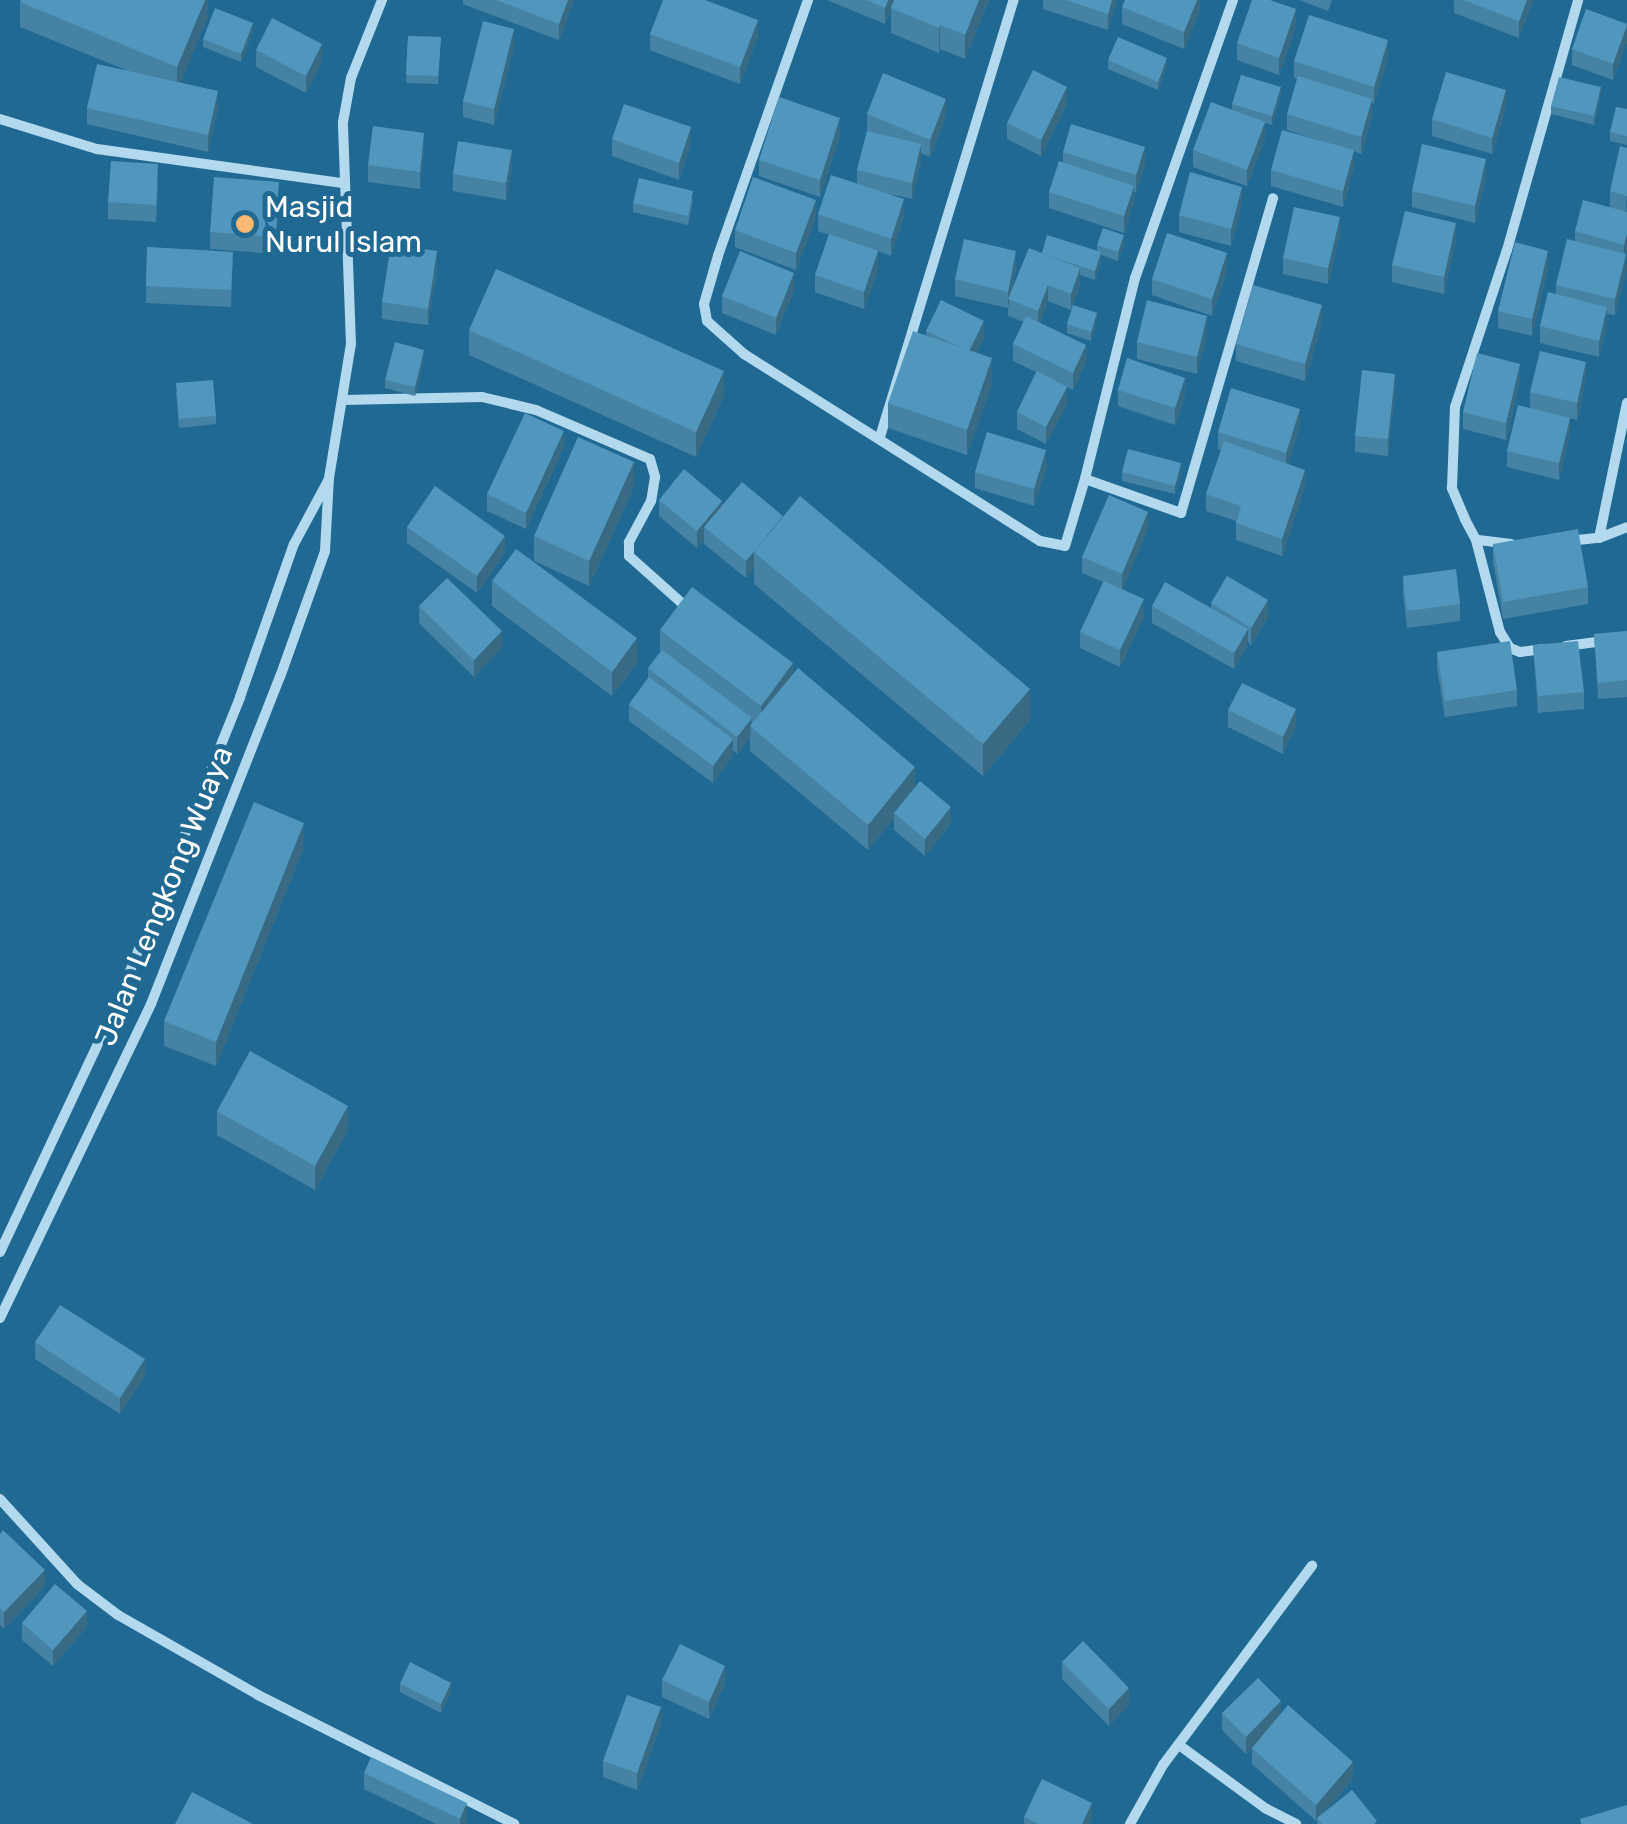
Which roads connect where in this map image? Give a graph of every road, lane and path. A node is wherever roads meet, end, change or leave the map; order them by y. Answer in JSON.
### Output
{"nodes":[{"id":1,"x":382,"y":0,"type":"edge"},
{"id":2,"x":808,"y":0,"type":"edge"},
{"id":3,"x":1014,"y":0,"type":"edge"},
{"id":4,"x":1233,"y":0,"type":"edge"},
{"id":5,"x":1578,"y":0,"type":"edge"},
{"id":6,"x":0,"y":120,"type":"edge"},
{"id":7,"x":343,"y":183,"type":"junction"},
{"id":8,"x":1273,"y":198,"type":"dead end"},
{"id":9,"x":343,"y":400,"type":"junction"},
{"id":10,"x":1627,"y":403,"type":"edge"},
{"id":11,"x":880,"y":437,"type":"junction"},
{"id":12,"x":329,"y":478,"type":"junction"},
{"id":13,"x":1086,"y":479,"type":"junction"},
{"id":14,"x":1627,"y":528,"type":"edge"},
{"id":15,"x":1598,"y":538,"type":"junction"},
{"id":16,"x":1476,"y":540,"type":"junction"},
{"id":17,"x":1562,"y":542,"type":"edge"},
{"id":18,"x":1531,"y":544,"type":"edge"},
{"id":19,"x":684,"y":605,"type":"edge"},
{"id":20,"x":1627,"y":638,"type":"edge"},
{"id":21,"x":0,"y":1252,"type":"edge"},
{"id":22,"x":0,"y":1318,"type":"edge"},
{"id":23,"x":0,"y":1499,"type":"edge"},
{"id":24,"x":1312,"y":1566,"type":"dead end"},
{"id":25,"x":1179,"y":1745,"type":"junction"},
{"id":26,"x":514,"y":1824,"type":"edge"},
{"id":27,"x":1130,"y":1824,"type":"edge"},
{"id":28,"x":1296,"y":1824,"type":"edge"}],
"edges":[{"from":1,"to":7,"type":"street","name":"Jalan Lengkong Wuaya"},
{"from":2,"to":11,"type":"street"},
{"from":3,"to":11,"type":"street"},
{"from":4,"to":13,"type":"street"},
{"from":5,"to":16,"type":"street"},
{"from":6,"to":7,"type":"street"},
{"from":7,"to":9,"type":"street","name":"Jalan Lengkong Wuaya"},
{"from":8,"to":13,"type":"street"},
{"from":9,"to":12,"type":"street","name":"Jalan Lengkong Wuaya"},
{"from":9,"to":19,"type":"street"},
{"from":10,"to":15,"type":"street"},
{"from":11,"to":13,"type":"street"},
{"from":12,"to":21,"type":"street","name":"Jalan Lengkong Wuaya"},
{"from":12,"to":22,"type":"street","name":"Jalan Lengkong Wuaya"},
{"from":14,"to":15,"type":"street"},
{"from":15,"to":17,"type":"street"},
{"from":16,"to":18,"type":"street"},
{"from":16,"to":20,"type":"street"},
{"from":23,"to":26,"type":"street"},
{"from":24,"to":25,"type":"street"},
{"from":25,"to":27,"type":"street"},
{"from":25,"to":28,"type":"street"}]}
